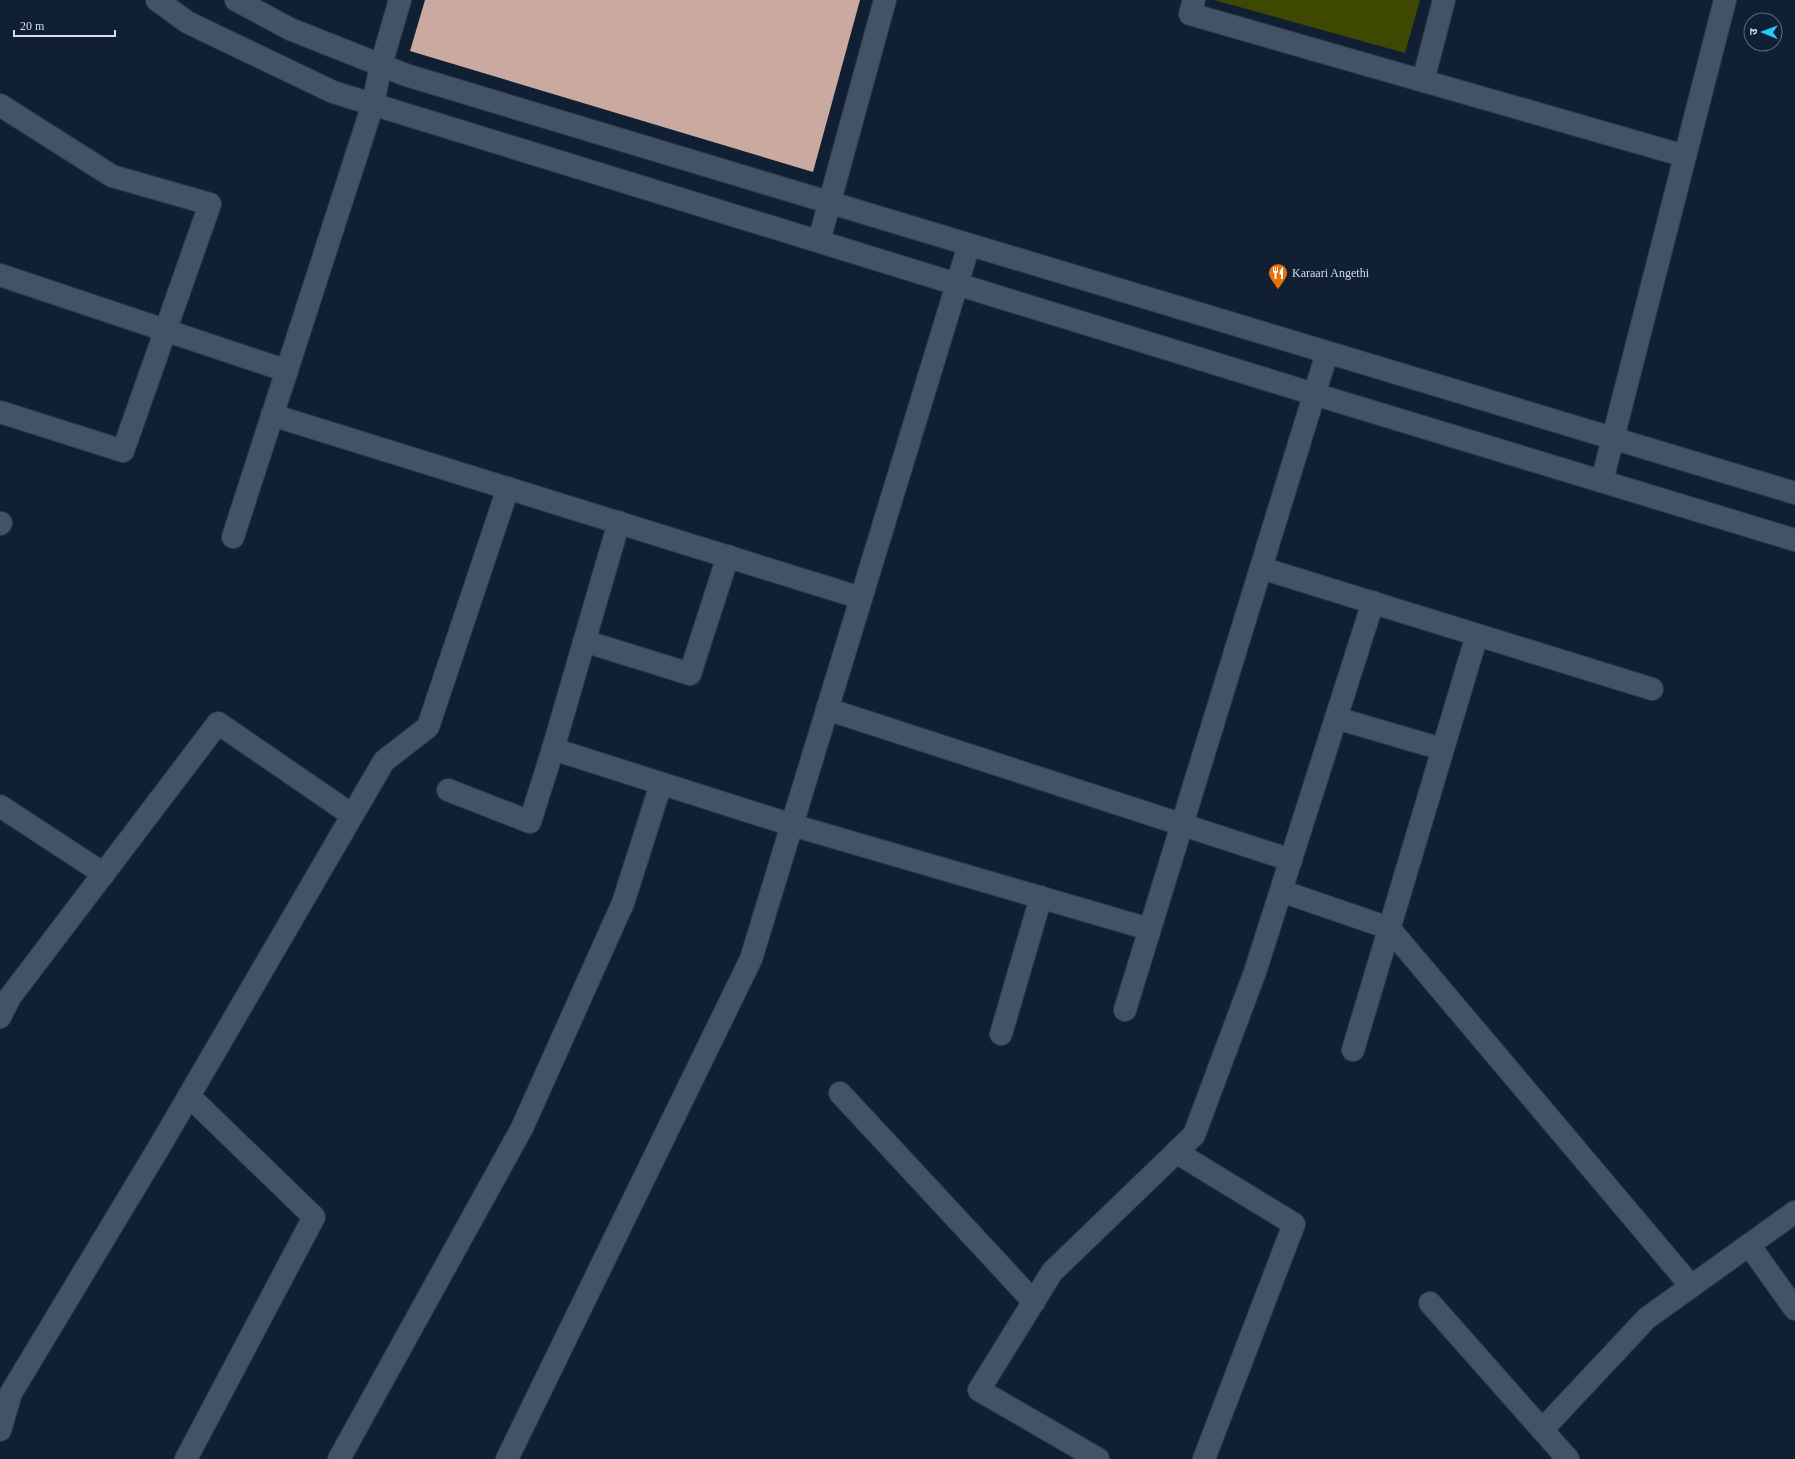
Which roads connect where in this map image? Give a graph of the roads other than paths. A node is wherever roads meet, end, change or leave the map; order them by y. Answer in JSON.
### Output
{"nodes":[{"id":1,"x":157,"y":0,"type":"edge"},
{"id":2,"x":236,"y":0,"type":"edge"},
{"id":3,"x":400,"y":0,"type":"edge"},
{"id":4,"x":885,"y":0,"type":"edge"},
{"id":5,"x":1194,"y":0,"type":"edge"},
{"id":6,"x":1444,"y":0,"type":"edge"},
{"id":7,"x":1725,"y":0,"type":"edge"},
{"id":8,"x":381,"y":65,"type":"junction"},
{"id":9,"x":1423,"y":81,"type":"junction"},
{"id":10,"x":373,"y":104,"type":"junction"},
{"id":11,"x":1,"y":109,"type":"edge"},
{"id":12,"x":1685,"y":156,"type":"junction"},
{"id":13,"x":830,"y":203,"type":"junction"},
{"id":14,"x":819,"y":242,"type":"junction"},
{"id":15,"x":969,"y":245,"type":"junction"},
{"id":16,"x":0,"y":275,"type":"edge"},
{"id":17,"x":957,"y":284,"type":"junction"},
{"id":18,"x":166,"y":330,"type":"junction"},
{"id":19,"x":1328,"y":353,"type":"junction"},
{"id":20,"x":287,"y":371,"type":"junction"},
{"id":21,"x":1314,"y":394,"type":"junction"},
{"id":22,"x":0,"y":412,"type":"edge"},
{"id":23,"x":272,"y":415,"type":"junction"},
{"id":24,"x":1613,"y":438,"type":"junction"},
{"id":25,"x":1602,"y":481,"type":"junction"},
{"id":26,"x":508,"y":488,"type":"junction"},
{"id":27,"x":1795,"y":493,"type":"edge"},
{"id":28,"x":619,"y":522,"type":"junction"},
{"id":29,"x":233,"y":538,"type":"dead end"},
{"id":30,"x":1795,"y":540,"type":"edge"},
{"id":31,"x":728,"y":556,"type":"junction"},
{"id":32,"x":1261,"y":568,"type":"junction"},
{"id":33,"x":861,"y":598,"type":"junction"},
{"id":34,"x":1373,"y":602,"type":"junction"},
{"id":35,"x":1477,"y":635,"type":"junction"},
{"id":36,"x":584,"y":641,"type":"junction"},
{"id":37,"x":1652,"y":689,"type":"dead end"},
{"id":38,"x":827,"y":709,"type":"junction"},
{"id":39,"x":1336,"y":718,"type":"junction"},
{"id":40,"x":553,"y":748,"type":"junction"},
{"id":41,"x":1442,"y":750,"type":"junction"},
{"id":42,"x":661,"y":784,"type":"junction"},
{"id":43,"x":448,"y":790,"type":"dead end"},
{"id":44,"x":0,"y":806,"type":"edge"},
{"id":45,"x":352,"y":815,"type":"junction"},
{"id":46,"x":1182,"y":824,"type":"junction"},
{"id":47,"x":792,"y":825,"type":"junction"},
{"id":48,"x":1291,"y":860,"type":"junction"},
{"id":49,"x":104,"y":874,"type":"junction"},
{"id":50,"x":1281,"y":892,"type":"junction"},
{"id":51,"x":1041,"y":897,"type":"junction"},
{"id":52,"x":1389,"y":928,"type":"junction"},
{"id":53,"x":1149,"y":929,"type":"junction"},
{"id":54,"x":1125,"y":1010,"type":"dead end"},
{"id":55,"x":0,"y":1017,"type":"edge"},
{"id":56,"x":1001,"y":1034,"type":"dead end"},
{"id":57,"x":1353,"y":1050,"type":"dead end"},
{"id":58,"x":840,"y":1093,"type":"dead end"},
{"id":59,"x":189,"y":1096,"type":"junction"},
{"id":60,"x":1176,"y":1152,"type":"junction"},
{"id":61,"x":1795,"y":1212,"type":"edge"},
{"id":62,"x":1750,"y":1245,"type":"junction"},
{"id":63,"x":1691,"y":1286,"type":"junction"},
{"id":64,"x":1034,"y":1302,"type":"junction"},
{"id":65,"x":1430,"y":1302,"type":"dead end"},
{"id":66,"x":1795,"y":1309,"type":"edge"},
{"id":67,"x":0,"y":1430,"type":"edge"},
{"id":68,"x":1542,"y":1430,"type":"junction"},
{"id":69,"x":186,"y":1459,"type":"edge"},
{"id":70,"x":340,"y":1459,"type":"edge"},
{"id":71,"x":507,"y":1459,"type":"edge"},
{"id":72,"x":1098,"y":1459,"type":"edge"},
{"id":73,"x":1204,"y":1459,"type":"edge"},
{"id":74,"x":1568,"y":1459,"type":"edge"}],
"edges":[{"from":1,"to":10,"type":"street"},
{"from":2,"to":8,"type":"street"},
{"from":3,"to":8,"type":"street"},
{"from":4,"to":13,"type":"street"},
{"from":5,"to":9,"type":"street"},
{"from":6,"to":9,"type":"street"},
{"from":7,"to":12,"type":"street"},
{"from":8,"to":10,"type":"street"},
{"from":8,"to":13,"type":"street"},
{"from":9,"to":12,"type":"street"},
{"from":10,"to":14,"type":"street"},
{"from":10,"to":20,"type":"street"},
{"from":11,"to":18,"type":"street"},
{"from":12,"to":24,"type":"street"},
{"from":13,"to":14,"type":"street"},
{"from":13,"to":15,"type":"street"},
{"from":14,"to":17,"type":"street"},
{"from":15,"to":17,"type":"street"},
{"from":15,"to":19,"type":"street"},
{"from":16,"to":18,"type":"street"},
{"from":17,"to":21,"type":"street"},
{"from":17,"to":33,"type":"street"},
{"from":18,"to":20,"type":"street"},
{"from":18,"to":22,"type":"street"},
{"from":19,"to":21,"type":"street"},
{"from":19,"to":24,"type":"street"},
{"from":20,"to":23,"type":"street"},
{"from":21,"to":25,"type":"street"},
{"from":21,"to":32,"type":"street"},
{"from":23,"to":26,"type":"street"},
{"from":23,"to":29,"type":"street"},
{"from":24,"to":25,"type":"street"},
{"from":24,"to":27,"type":"street"},
{"from":25,"to":30,"type":"street"},
{"from":26,"to":28,"type":"street"},
{"from":26,"to":45,"type":"street"},
{"from":28,"to":31,"type":"street"},
{"from":28,"to":36,"type":"street"},
{"from":31,"to":33,"type":"street"},
{"from":31,"to":36,"type":"street"},
{"from":32,"to":34,"type":"street"},
{"from":32,"to":46,"type":"street"},
{"from":33,"to":38,"type":"street"},
{"from":34,"to":35,"type":"street"},
{"from":34,"to":39,"type":"street"},
{"from":35,"to":37,"type":"street"},
{"from":35,"to":41,"type":"street"},
{"from":36,"to":40,"type":"street"},
{"from":38,"to":46,"type":"street"},
{"from":38,"to":47,"type":"street"},
{"from":39,"to":41,"type":"street"},
{"from":39,"to":48,"type":"street"},
{"from":40,"to":42,"type":"street"},
{"from":40,"to":43,"type":"street"},
{"from":41,"to":52,"type":"street"},
{"from":42,"to":47,"type":"street"},
{"from":42,"to":70,"type":"street"},
{"from":44,"to":49,"type":"street"},
{"from":45,"to":49,"type":"street"},
{"from":45,"to":59,"type":"street"},
{"from":46,"to":48,"type":"street"},
{"from":46,"to":53,"type":"street"},
{"from":47,"to":51,"type":"street"},
{"from":47,"to":71,"type":"street"},
{"from":48,"to":50,"type":"street"},
{"from":49,"to":55,"type":"street"},
{"from":50,"to":52,"type":"street"},
{"from":50,"to":60,"type":"street"},
{"from":51,"to":53,"type":"street"},
{"from":51,"to":56,"type":"street"},
{"from":52,"to":57,"type":"street"},
{"from":52,"to":63,"type":"street"},
{"from":53,"to":54,"type":"street"},
{"from":58,"to":64,"type":"street"},
{"from":59,"to":67,"type":"street"},
{"from":59,"to":69,"type":"street"},
{"from":60,"to":64,"type":"street"},
{"from":60,"to":73,"type":"street"},
{"from":61,"to":62,"type":"street"},
{"from":62,"to":63,"type":"street"},
{"from":62,"to":66,"type":"street"},
{"from":63,"to":68,"type":"street"},
{"from":64,"to":72,"type":"street"},
{"from":65,"to":68,"type":"street"},
{"from":68,"to":74,"type":"street"}]}
